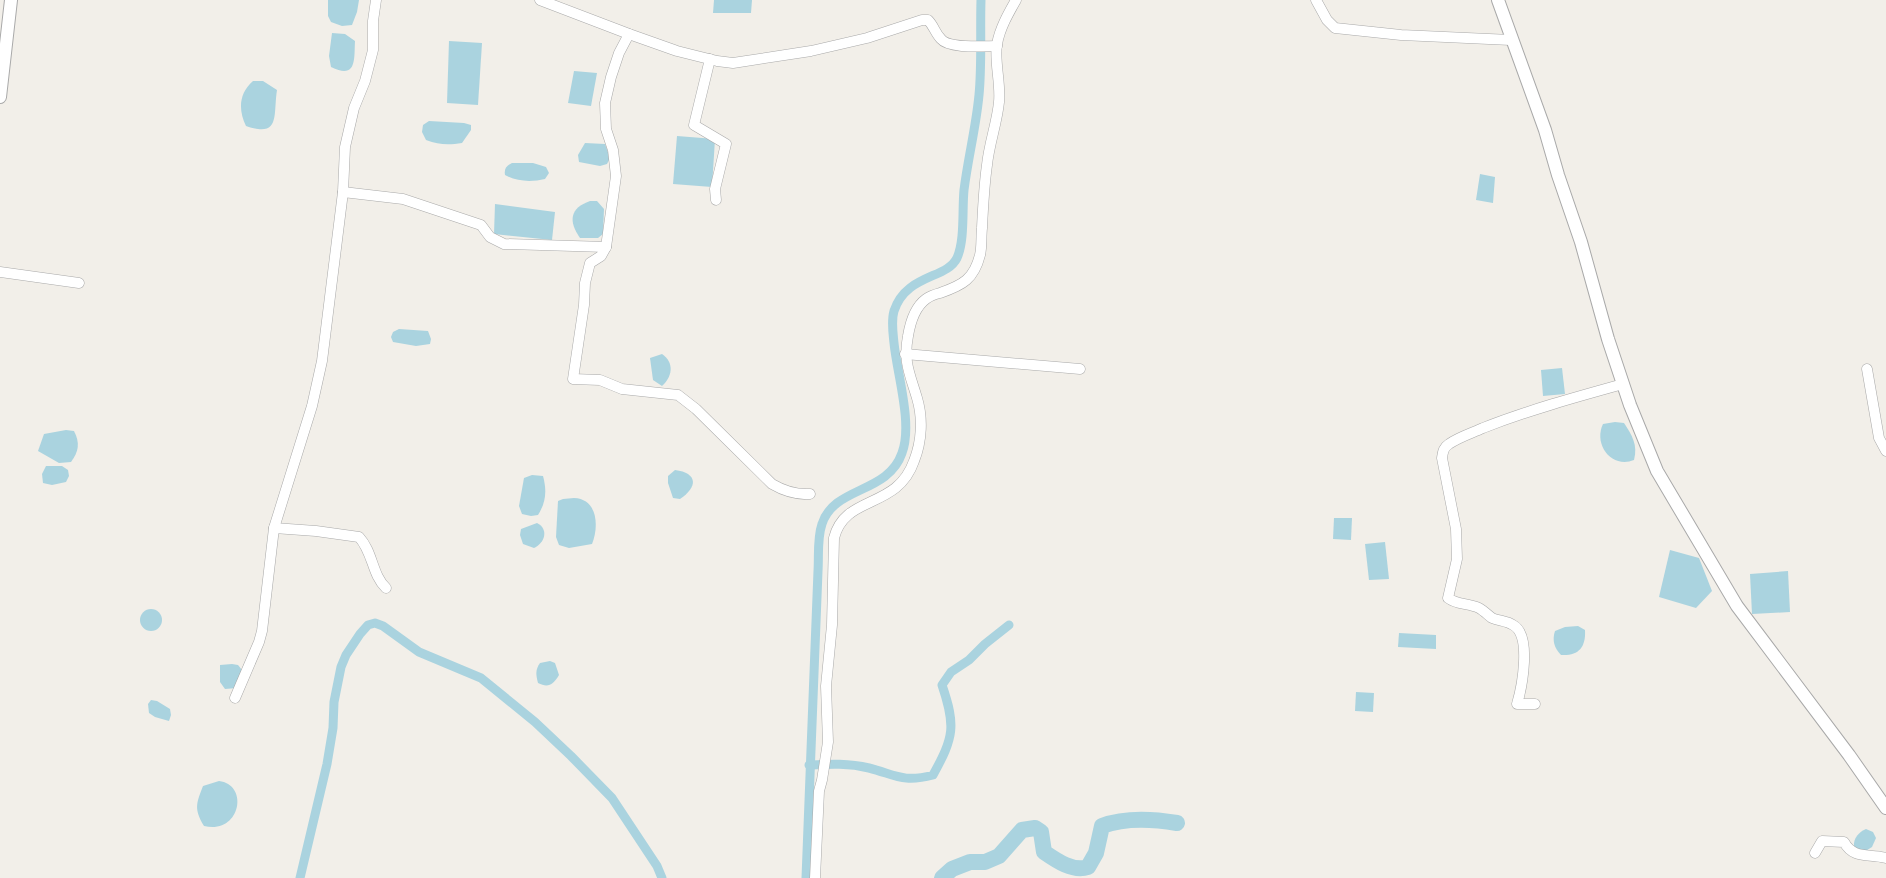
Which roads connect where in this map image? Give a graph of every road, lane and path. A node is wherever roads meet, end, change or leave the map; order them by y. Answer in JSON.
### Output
{"nodes":[{"id":1,"x":11,"y":0,"type":"edge"},
{"id":2,"x":376,"y":0,"type":"edge"},
{"id":3,"x":540,"y":0,"type":"edge"},
{"id":4,"x":1016,"y":0,"type":"edge"},
{"id":5,"x":1317,"y":0,"type":"edge"},
{"id":6,"x":1498,"y":0,"type":"edge"},
{"id":7,"x":629,"y":34,"type":"junction"},
{"id":8,"x":1511,"y":40,"type":"junction"},
{"id":9,"x":997,"y":46,"type":"junction"},
{"id":10,"x":710,"y":59,"type":"junction"},
{"id":11,"x":0,"y":95,"type":"edge"},
{"id":12,"x":343,"y":192,"type":"junction"},
{"id":13,"x":716,"y":200,"type":"dead end"},
{"id":14,"x":606,"y":247,"type":"junction"},
{"id":15,"x":0,"y":272,"type":"edge"},
{"id":16,"x":79,"y":283,"type":"dead end"},
{"id":17,"x":905,"y":354,"type":"junction"},
{"id":18,"x":1080,"y":369,"type":"dead end"},
{"id":19,"x":1867,"y":369,"type":"dead end"},
{"id":20,"x":1623,"y":384,"type":"junction"},
{"id":21,"x":1886,"y":451,"type":"edge"},
{"id":22,"x":810,"y":494,"type":"dead end"},
{"id":23,"x":274,"y":528,"type":"junction"},
{"id":24,"x":386,"y":588,"type":"dead end"},
{"id":25,"x":234,"y":698,"type":"dead end"},
{"id":26,"x":1535,"y":704,"type":"dead end"},
{"id":27,"x":1886,"y":808,"type":"edge"},
{"id":28,"x":1815,"y":853,"type":"dead end"},
{"id":29,"x":1886,"y":858,"type":"edge"},
{"id":30,"x":816,"y":878,"type":"edge"}],
"edges":[{"from":1,"to":11,"type":"street"},
{"from":2,"to":12,"type":"street"},
{"from":3,"to":7,"type":"street"},
{"from":4,"to":9,"type":"street"},
{"from":5,"to":8,"type":"street"},
{"from":6,"to":8,"type":"street"},
{"from":7,"to":10,"type":"street"},
{"from":7,"to":14,"type":"street"},
{"from":8,"to":20,"type":"street"},
{"from":9,"to":10,"type":"street"},
{"from":9,"to":17,"type":"street"},
{"from":10,"to":13,"type":"street"},
{"from":12,"to":14,"type":"street"},
{"from":12,"to":23,"type":"street"},
{"from":14,"to":22,"type":"street"},
{"from":15,"to":16,"type":"street"},
{"from":17,"to":18,"type":"street"},
{"from":17,"to":30,"type":"street"},
{"from":19,"to":21,"type":"street"},
{"from":20,"to":26,"type":"street"},
{"from":20,"to":27,"type":"street"},
{"from":23,"to":24,"type":"street"},
{"from":23,"to":25,"type":"street"},
{"from":28,"to":29,"type":"street"}]}
